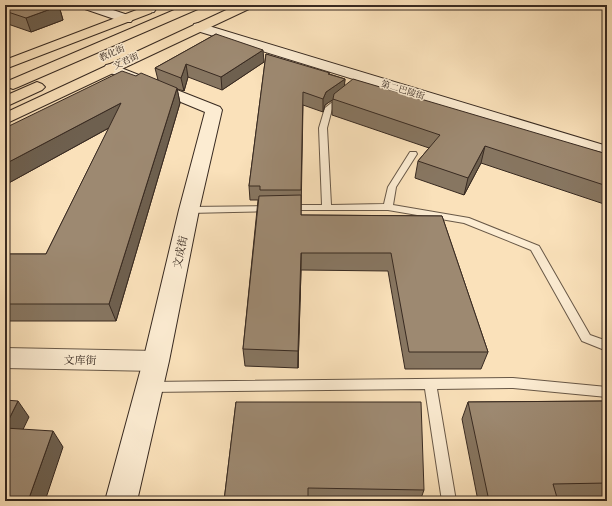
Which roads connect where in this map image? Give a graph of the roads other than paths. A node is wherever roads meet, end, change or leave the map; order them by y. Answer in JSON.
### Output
{"nodes":[{"id":1,"x":86,"y":5,"type":"edge"},
{"id":2,"x":137,"y":5,"type":"edge"},
{"id":3,"x":196,"y":5,"type":"edge"},
{"id":4,"x":220,"y":5,"type":"edge"},
{"id":5,"x":247,"y":5,"type":"edge"},
{"id":6,"x":155,"y":7,"type":"edge"},
{"id":7,"x":127,"y":18,"type":"junction"},
{"id":8,"x":199,"y":27,"type":"junction"},
{"id":9,"x":5,"y":65,"type":"edge"},
{"id":10,"x":112,"y":68,"type":"junction"},
{"id":11,"x":5,"y":88,"type":"edge"},
{"id":12,"x":350,"y":92,"type":"edge"},
{"id":13,"x":5,"y":102,"type":"edge"},
{"id":14,"x":5,"y":119,"type":"edge"},
{"id":15,"x":607,"y":152,"type":"edge"},
{"id":16,"x":413,"y":154,"type":"dead end"},
{"id":17,"x":388,"y":207,"type":"junction"},
{"id":18,"x":327,"y":208,"type":"junction"},
{"id":19,"x":189,"y":210,"type":"junction"},
{"id":20,"x":607,"y":346,"type":"edge"},
{"id":21,"x":5,"y":358,"type":"edge"},
{"id":22,"x":156,"y":361,"type":"junction"},
{"id":23,"x":430,"y":384,"type":"junction"},
{"id":24,"x":149,"y":387,"type":"junction"},
{"id":25,"x":607,"y":392,"type":"edge"},
{"id":26,"x":121,"y":501,"type":"edge"},
{"id":27,"x":449,"y":501,"type":"edge"}],
"edges":[{"from":1,"to":7,"type":"street"},
{"from":2,"to":6,"type":"street"},
{"from":3,"to":11,"type":"highway","name":"教化街"},
{"from":4,"to":13,"type":"highway","name":"教化街"},
{"from":5,"to":8,"type":"highway","name":"文君街"},
{"from":6,"to":7,"type":"highway"},
{"from":7,"to":9,"type":"highway"},
{"from":8,"to":10,"type":"highway","name":"文君街"},
{"from":8,"to":15,"type":"street","name":"第二巴陵街"},
{"from":10,"to":14,"type":"highway","name":"文君街"},
{"from":10,"to":19,"type":"street","name":"文成街"},
{"from":12,"to":18,"type":"lane"},
{"from":16,"to":17,"type":"lane"},
{"from":17,"to":18,"type":"lane"},
{"from":17,"to":20,"type":"lane"},
{"from":18,"to":19,"type":"lane"},
{"from":19,"to":22,"type":"street","name":"文成街"},
{"from":21,"to":22,"type":"street","name":"文库街"},
{"from":22,"to":24,"type":"street","name":"文成街"},
{"from":23,"to":24,"type":"lane"},
{"from":23,"to":25,"type":"lane"},
{"from":23,"to":27,"type":"lane"},
{"from":24,"to":26,"type":"street","name":"文成街"}]}
